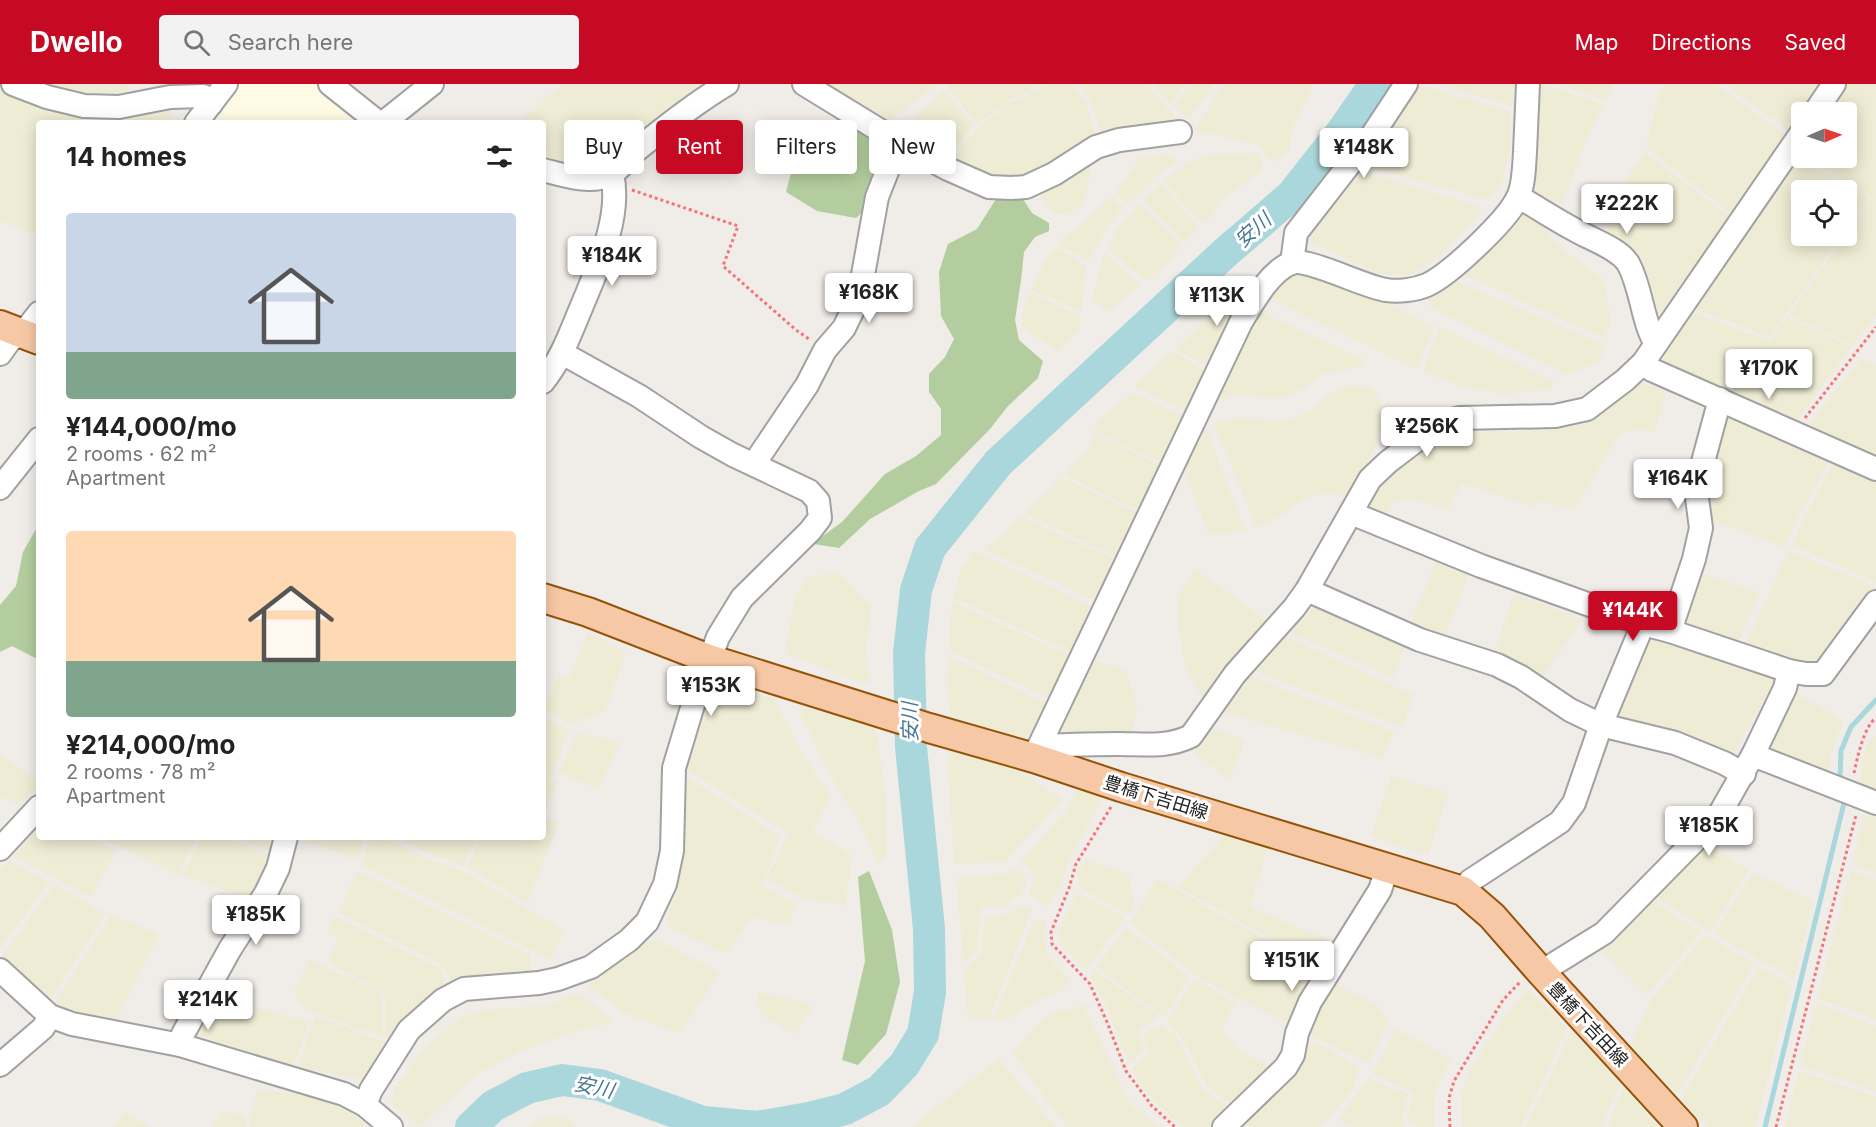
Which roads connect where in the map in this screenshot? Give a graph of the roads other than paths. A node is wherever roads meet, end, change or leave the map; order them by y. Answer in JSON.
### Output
{"nodes":[{"id":1,"x":14,"y":84,"type":"edge"},
{"id":2,"x":226,"y":84,"type":"edge"},
{"id":3,"x":330,"y":84,"type":"edge"},
{"id":4,"x":432,"y":84,"type":"edge"},
{"id":5,"x":727,"y":84,"type":"edge"},
{"id":6,"x":804,"y":84,"type":"edge"},
{"id":7,"x":1406,"y":84,"type":"edge"},
{"id":8,"x":1528,"y":84,"type":"edge"},
{"id":9,"x":1834,"y":84,"type":"edge"},
{"id":10,"x":1822,"y":102,"type":"edge"},
{"id":11,"x":211,"y":104,"type":"junction"},
{"id":12,"x":198,"y":120,"type":"edge"},
{"id":13,"x":377,"y":120,"type":"edge"},
{"id":14,"x":385,"y":120,"type":"edge"},
{"id":15,"x":869,"y":124,"type":"edge"},
{"id":16,"x":1180,"y":132,"type":"dead end"},
{"id":17,"x":1791,"y":148,"type":"edge"},
{"id":18,"x":546,"y":171,"type":"edge"},
{"id":19,"x":956,"y":173,"type":"edge"},
{"id":20,"x":886,"y":174,"type":"edge"},
{"id":21,"x":613,"y":179,"type":"junction"},
{"id":22,"x":1519,"y":197,"type":"junction"},
{"id":23,"x":1292,"y":262,"type":"junction"},
{"id":24,"x":25,"y":328,"type":"edge"},
{"id":25,"x":1656,"y":344,"type":"junction"},
{"id":26,"x":562,"y":353,"type":"junction"},
{"id":27,"x":0,"y":354,"type":"edge"},
{"id":28,"x":1643,"y":363,"type":"junction"},
{"id":29,"x":546,"y":377,"type":"edge"},
{"id":30,"x":1720,"y":399,"type":"junction"},
{"id":31,"x":36,"y":443,"type":"edge"},
{"id":32,"x":755,"y":465,"type":"junction"},
{"id":33,"x":1876,"y":469,"type":"edge"},
{"id":34,"x":0,"y":488,"type":"edge"},
{"id":35,"x":1351,"y":513,"type":"junction"},
{"id":36,"x":1307,"y":590,"type":"junction"},
{"id":37,"x":546,"y":599,"type":"edge"},
{"id":38,"x":1876,"y":602,"type":"edge"},
{"id":39,"x":1643,"y":624,"type":"junction"},
{"id":40,"x":1670,"y":631,"type":"junction"},
{"id":41,"x":709,"y":659,"type":"junction"},
{"id":42,"x":1789,"y":671,"type":"junction"},
{"id":43,"x":1601,"y":725,"type":"junction"},
{"id":44,"x":1037,"y":752,"type":"junction"},
{"id":45,"x":1748,"y":764,"type":"junction"},
{"id":46,"x":1862,"y":797,"type":"edge"},
{"id":47,"x":36,"y":810,"type":"edge"},
{"id":48,"x":285,"y":840,"type":"edge"},
{"id":49,"x":0,"y":849,"type":"edge"},
{"id":50,"x":1387,"y":868,"type":"junction"},
{"id":51,"x":1463,"y":891,"type":"junction"},
{"id":52,"x":0,"y":970,"type":"edge"},
{"id":53,"x":1541,"y":972,"type":"junction"},
{"id":54,"x":50,"y":1016,"type":"junction"},
{"id":55,"x":180,"y":1045,"type":"junction"},
{"id":56,"x":0,"y":1065,"type":"edge"},
{"id":57,"x":365,"y":1105,"type":"junction"},
{"id":58,"x":391,"y":1127,"type":"edge"},
{"id":59,"x":1224,"y":1127,"type":"edge"},
{"id":60,"x":1683,"y":1127,"type":"edge"}],
"edges":[{"from":1,"to":11,"type":"street"},
{"from":2,"to":11,"type":"street"},
{"from":3,"to":13,"type":"street"},
{"from":4,"to":14,"type":"street"},
{"from":5,"to":21,"type":"street"},
{"from":6,"to":15,"type":"street"},
{"from":7,"to":23,"type":"street"},
{"from":8,"to":22,"type":"street"},
{"from":9,"to":10,"type":"street"},
{"from":11,"to":12,"type":"street"},
{"from":16,"to":19,"type":"street"},
{"from":17,"to":25,"type":"street"},
{"from":18,"to":21,"type":"street"},
{"from":20,"to":32,"type":"street"},
{"from":21,"to":26,"type":"street"},
{"from":22,"to":23,"type":"street"},
{"from":22,"to":25,"type":"street"},
{"from":23,"to":44,"type":"street"},
{"from":24,"to":27,"type":"street"},
{"from":25,"to":28,"type":"street"},
{"from":26,"to":29,"type":"street"},
{"from":26,"to":32,"type":"street"},
{"from":28,"to":30,"type":"street"},
{"from":28,"to":35,"type":"street"},
{"from":30,"to":33,"type":"street"},
{"from":30,"to":40,"type":"street"},
{"from":31,"to":34,"type":"street"},
{"from":32,"to":41,"type":"street"},
{"from":35,"to":36,"type":"street"},
{"from":35,"to":39,"type":"street"},
{"from":36,"to":43,"type":"street"},
{"from":36,"to":44,"type":"street"},
{"from":37,"to":41,"type":"main road","name":"豊橋下吉田線"},
{"from":38,"to":42,"type":"street"},
{"from":39,"to":40,"type":"street"},
{"from":39,"to":43,"type":"street"},
{"from":40,"to":42,"type":"street"},
{"from":41,"to":44,"type":"main road","name":"豊橋下吉田線"},
{"from":41,"to":57,"type":"street"},
{"from":42,"to":45,"type":"street"},
{"from":43,"to":45,"type":"street"},
{"from":43,"to":51,"type":"street"},
{"from":44,"to":50,"type":"main road","name":"豊橋下吉田線"},
{"from":45,"to":46,"type":"street"},
{"from":45,"to":53,"type":"street"},
{"from":47,"to":49,"type":"street"},
{"from":48,"to":55,"type":"street"},
{"from":50,"to":51,"type":"main road","name":"豊橋下吉田線"},
{"from":50,"to":59,"type":"street"},
{"from":51,"to":53,"type":"main road","name":"豊橋下吉田線"},
{"from":52,"to":54,"type":"street"},
{"from":53,"to":60,"type":"main road","name":"豊橋下吉田線"},
{"from":54,"to":55,"type":"street"},
{"from":54,"to":56,"type":"street"},
{"from":55,"to":57,"type":"street"},
{"from":57,"to":58,"type":"street"}]}
